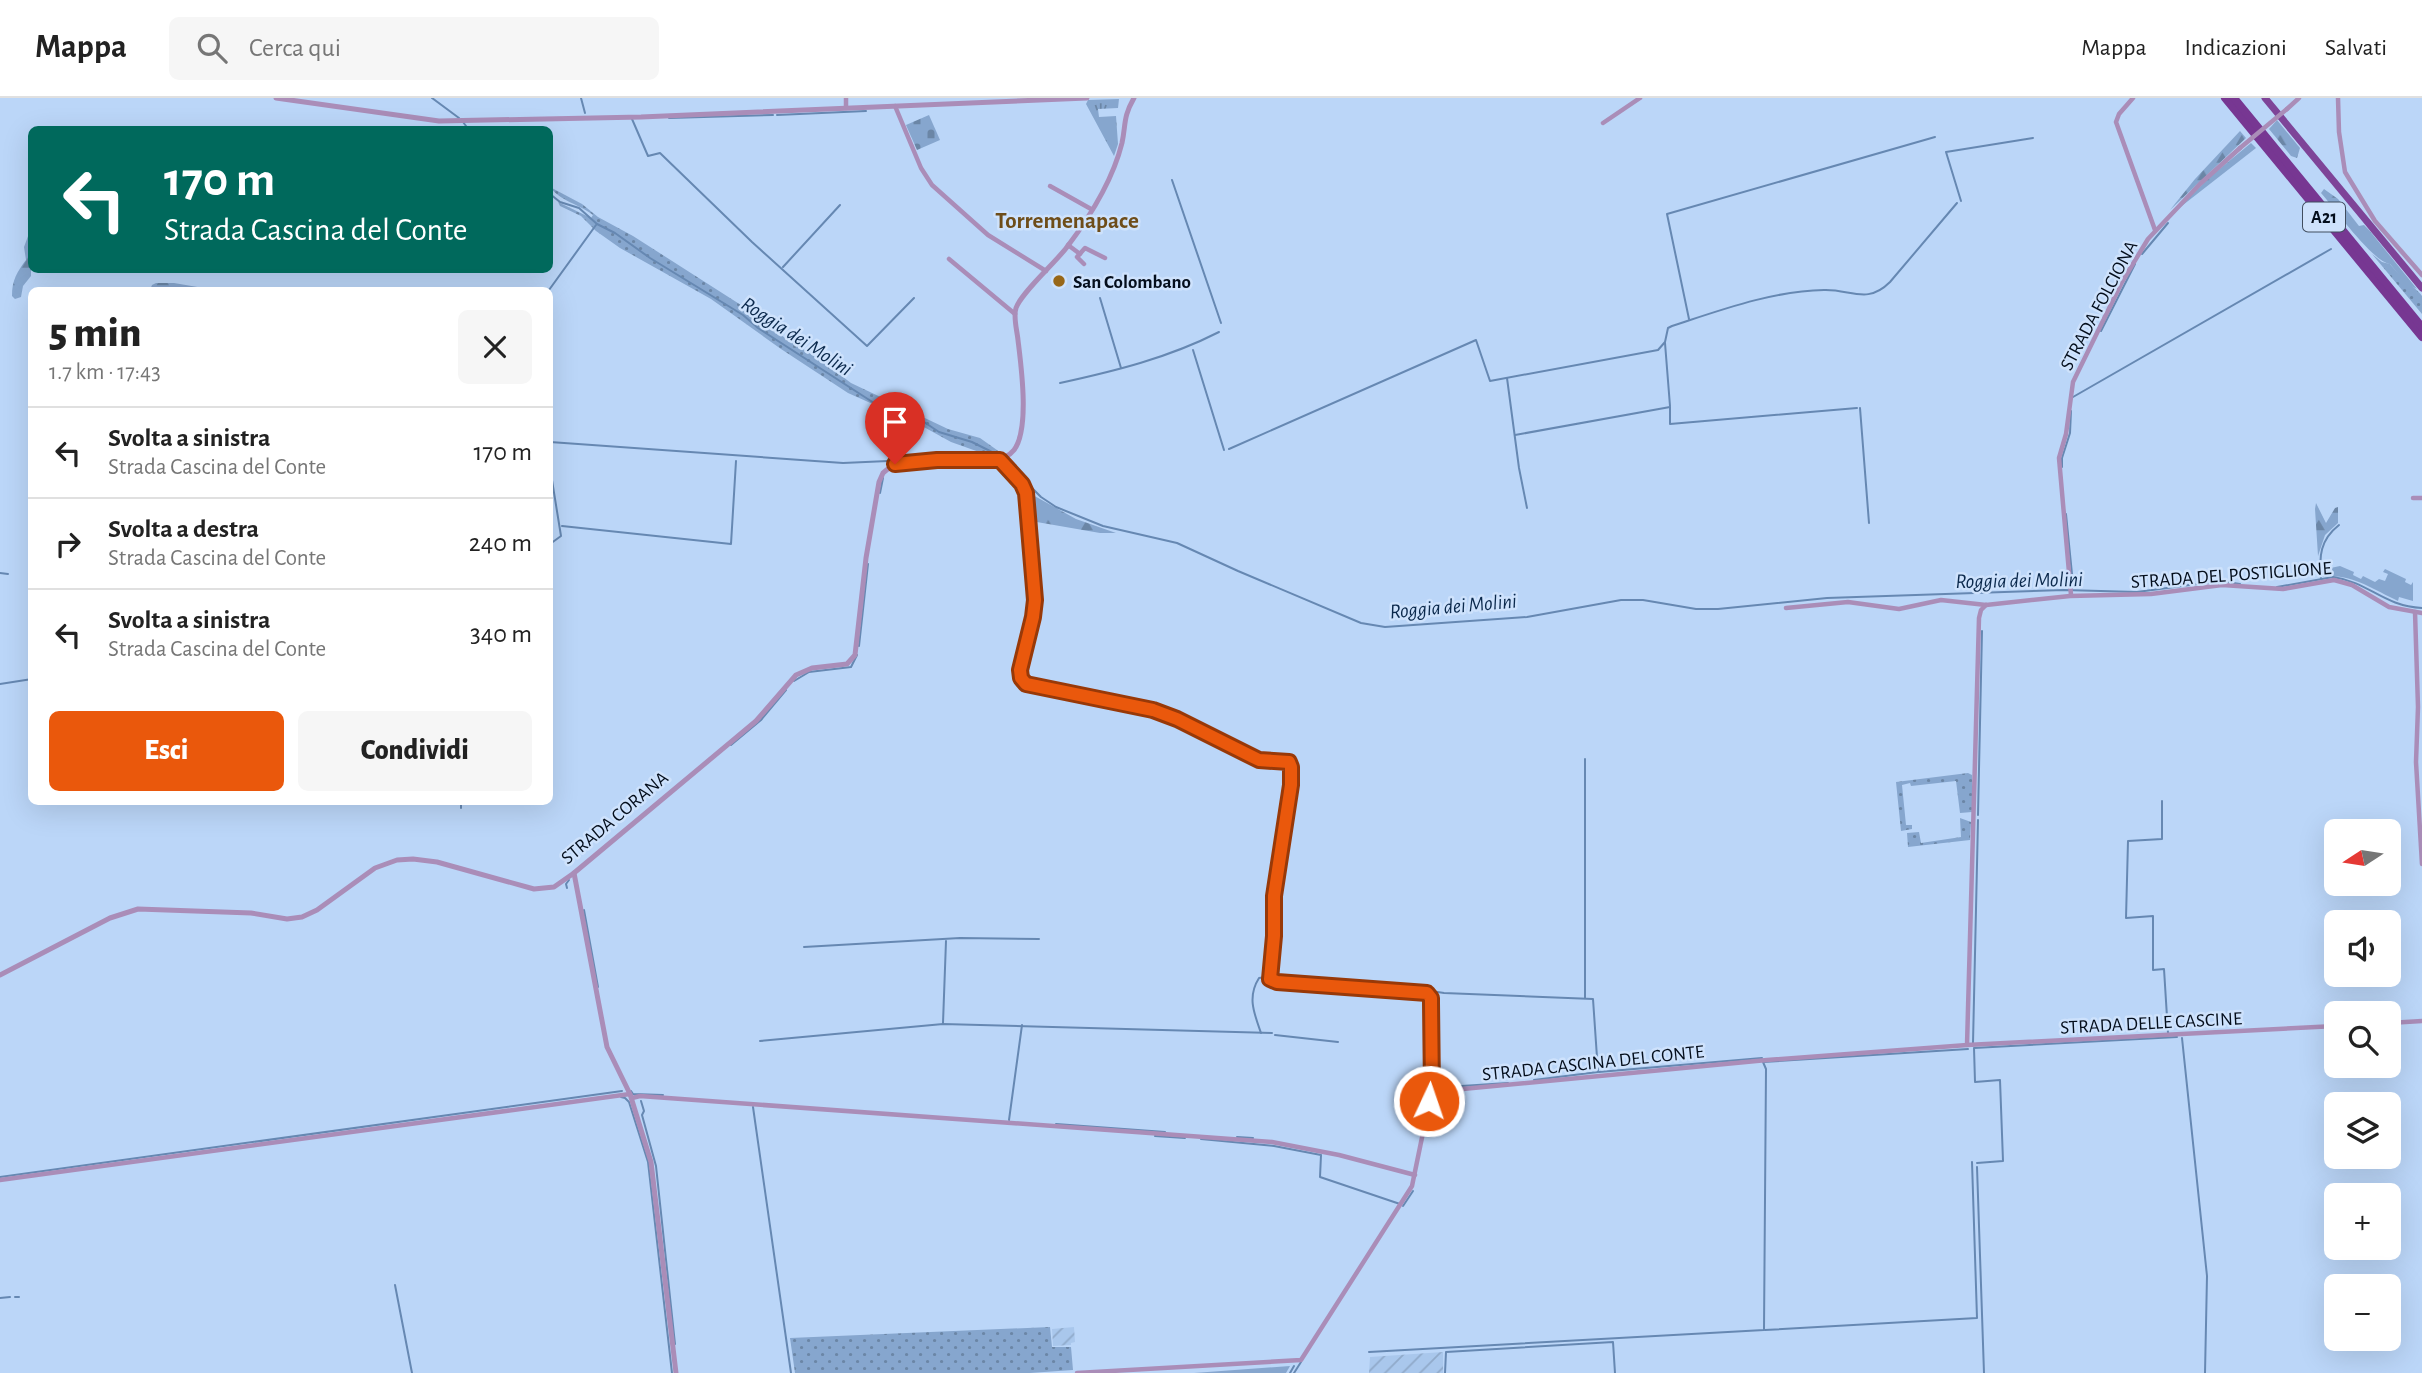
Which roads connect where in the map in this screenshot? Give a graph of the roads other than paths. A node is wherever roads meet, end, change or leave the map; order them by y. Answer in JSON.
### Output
{"nodes":[{"id":1,"x":276,"y":98,"type":"edge"},
{"id":2,"x":846,"y":98,"type":"edge"},
{"id":3,"x":1054,"y":98,"type":"edge"},
{"id":4,"x":1087,"y":98,"type":"edge"},
{"id":5,"x":1135,"y":98,"type":"edge"},
{"id":6,"x":1640,"y":98,"type":"edge"},
{"id":7,"x":2133,"y":98,"type":"edge"},
{"id":8,"x":2225,"y":98,"type":"edge"},
{"id":9,"x":2234,"y":98,"type":"edge"},
{"id":10,"x":2265,"y":98,"type":"edge"},
{"id":11,"x":2299,"y":98,"type":"edge"},
{"id":12,"x":2338,"y":98,"type":"edge"},
{"id":13,"x":895,"y":106,"type":"junction"},
{"id":14,"x":846,"y":108,"type":"junction"},
{"id":15,"x":1603,"y":123,"type":"dead end"},
{"id":16,"x":1050,"y":186,"type":"dead end"},
{"id":17,"x":1091,"y":209,"type":"junction"},
{"id":18,"x":2155,"y":230,"type":"junction"},
{"id":19,"x":1068,"y":245,"type":"junction"},
{"id":20,"x":1080,"y":254,"type":"junction"},
{"id":21,"x":1105,"y":258,"type":"dead end"},
{"id":22,"x":949,"y":259,"type":"dead end"},
{"id":23,"x":1084,"y":264,"type":"dead end"},
{"id":24,"x":1047,"y":272,"type":"junction"},
{"id":25,"x":2422,"y":275,"type":"edge"},
{"id":26,"x":2422,"y":288,"type":"edge"},
{"id":27,"x":1015,"y":314,"type":"junction"},
{"id":28,"x":2422,"y":327,"type":"edge"},
{"id":29,"x":2422,"y":337,"type":"edge"},
{"id":30,"x":1003,"y":459,"type":"junction"},
{"id":31,"x":2413,"y":498,"type":"dead end"},
{"id":32,"x":2422,"y":498,"type":"edge"},
{"id":33,"x":2071,"y":595,"type":"junction"},
{"id":34,"x":1986,"y":606,"type":"junction"},
{"id":35,"x":1786,"y":608,"type":"dead end"},
{"id":36,"x":2415,"y":612,"type":"junction"},
{"id":37,"x":2422,"y":613,"type":"edge"},
{"id":38,"x":2422,"y":864,"type":"edge"},
{"id":39,"x":574,"y":873,"type":"junction"},
{"id":40,"x":0,"y":975,"type":"edge"},
{"id":41,"x":2422,"y":1021,"type":"edge"},
{"id":42,"x":2401,"y":1022,"type":"edge"},
{"id":43,"x":2324,"y":1027,"type":"edge"},
{"id":44,"x":1967,"y":1045,"type":"junction"},
{"id":45,"x":1432,"y":1089,"type":"junction"},
{"id":46,"x":631,"y":1096,"type":"junction"},
{"id":47,"x":1415,"y":1175,"type":"junction"},
{"id":48,"x":0,"y":1180,"type":"edge"},
{"id":49,"x":676,"y":1373,"type":"edge"},
{"id":50,"x":1077,"y":1373,"type":"edge"}],
"edges":[{"from":1,"to":14,"type":"street"},
{"from":2,"to":14,"type":"street"},
{"from":3,"to":4,"type":"street"},
{"from":3,"to":13,"type":"street"},
{"from":5,"to":17,"type":"street"},
{"from":6,"to":15,"type":"street"},
{"from":7,"to":18,"type":"street"},
{"from":8,"to":29,"type":"highway","number":"A21"},
{"from":9,"to":28,"type":"highway","number":"A21"},
{"from":10,"to":26,"type":"highway"},
{"from":11,"to":18,"type":"street","name":"STRADA FOLCIONA","bridge":true},
{"from":12,"to":25,"type":"street"},
{"from":13,"to":14,"type":"street"},
{"from":13,"to":24,"type":"street"},
{"from":16,"to":17,"type":"street"},
{"from":17,"to":19,"type":"street"},
{"from":18,"to":33,"type":"street","name":"STRADA FOLCIONA"},
{"from":19,"to":20,"type":"street"},
{"from":19,"to":24,"type":"street"},
{"from":20,"to":21,"type":"street"},
{"from":20,"to":23,"type":"street"},
{"from":22,"to":27,"type":"street"},
{"from":24,"to":27,"type":"street"},
{"from":27,"to":30,"type":"street"},
{"from":30,"to":39,"type":"street","name":"STRADA CORANA"},
{"from":30,"to":45,"type":"street"},
{"from":31,"to":32,"type":"street"},
{"from":33,"to":34,"type":"street","name":"STRADA DEL POSTIGLIONE"},
{"from":33,"to":36,"type":"street","name":"STRADA DEL POSTIGLIONE"},
{"from":34,"to":35,"type":"street","name":"STRADA DEL POSTIGLIONE"},
{"from":34,"to":44,"type":"street"},
{"from":36,"to":37,"type":"street","name":"STRADA DEL POSTIGLIONE"},
{"from":36,"to":38,"type":"street"},
{"from":39,"to":40,"type":"street","name":"STRADA CORANA"},
{"from":39,"to":46,"type":"street"},
{"from":41,"to":42,"type":"street"},
{"from":43,"to":44,"type":"street","name":"STRADA DELLE CASCINE"},
{"from":44,"to":45,"type":"street","name":"STRADA CASCINA DEL CONTE"},
{"from":45,"to":47,"type":"street"},
{"from":46,"to":47,"type":"street"},
{"from":46,"to":48,"type":"street"},
{"from":46,"to":49,"type":"street"},
{"from":47,"to":50,"type":"street"}]}
